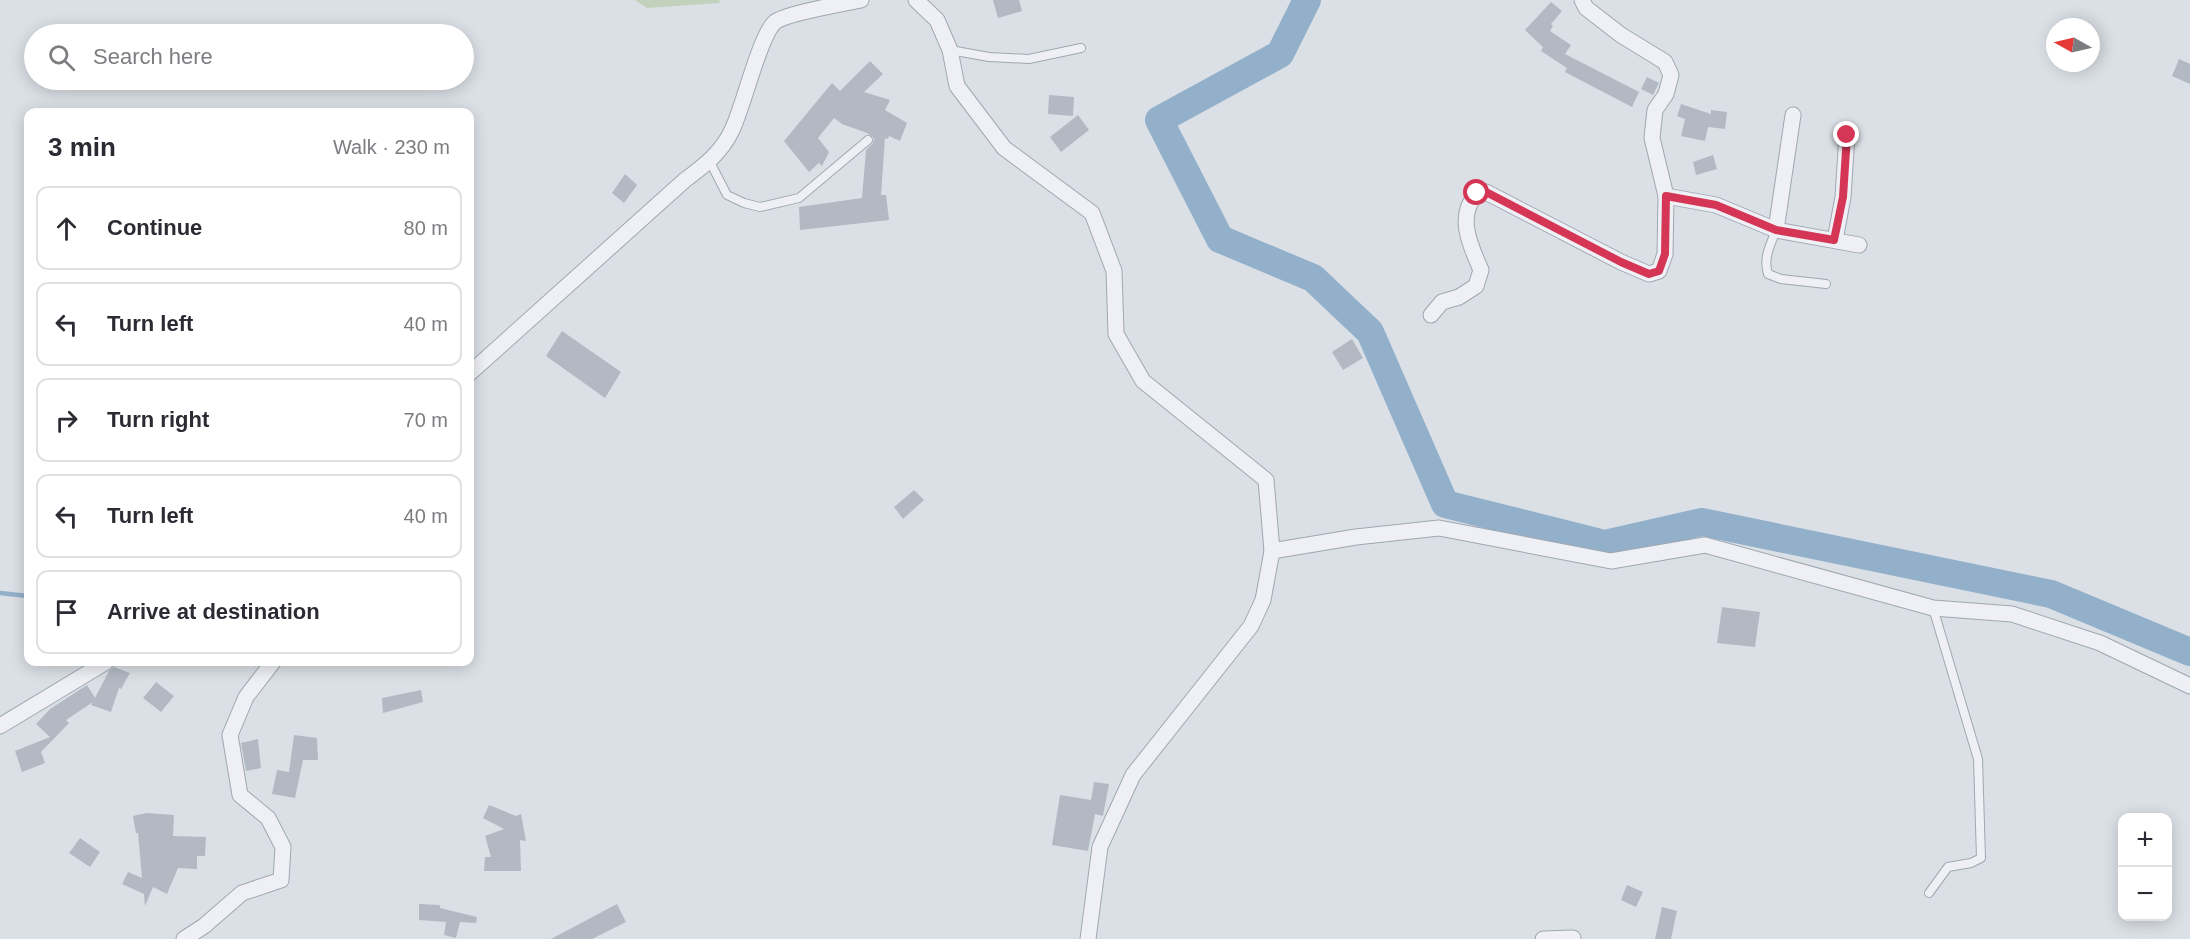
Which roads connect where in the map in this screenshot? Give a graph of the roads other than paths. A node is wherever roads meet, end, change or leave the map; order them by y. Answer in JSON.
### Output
{"nodes":[{"id":1,"x":861,"y":0,"type":"edge"},
{"id":2,"x":916,"y":0,"type":"edge"},
{"id":3,"x":1582,"y":0,"type":"edge"},
{"id":4,"x":1081,"y":48,"type":"dead end"},
{"id":5,"x":950,"y":50,"type":"junction"},
{"id":6,"x":1793,"y":115,"type":"dead end"},
{"id":7,"x":1847,"y":135,"type":"dead end"},
{"id":8,"x":868,"y":140,"type":"dead end"},
{"id":9,"x":710,"y":162,"type":"junction"},
{"id":10,"x":1666,"y":196,"type":"junction"},
{"id":11,"x":1776,"y":230,"type":"junction"},
{"id":12,"x":1834,"y":240,"type":"junction"},
{"id":13,"x":1859,"y":245,"type":"dead end"},
{"id":14,"x":1826,"y":284,"type":"dead end"},
{"id":15,"x":1431,"y":315,"type":"dead end"},
{"id":16,"x":474,"y":369,"type":"edge"},
{"id":17,"x":1272,"y":552,"type":"junction"},
{"id":18,"x":1934,"y":608,"type":"junction"},
{"id":19,"x":99,"y":666,"type":"edge"},
{"id":20,"x":270,"y":666,"type":"edge"},
{"id":21,"x":2190,"y":686,"type":"edge"},
{"id":22,"x":0,"y":726,"type":"edge"},
{"id":23,"x":1929,"y":893,"type":"dead end"},
{"id":24,"x":1573,"y":938,"type":"edge"},
{"id":25,"x":184,"y":939,"type":"edge"},
{"id":26,"x":1088,"y":939,"type":"edge"},
{"id":27,"x":1543,"y":939,"type":"edge"}],
"edges":[{"from":1,"to":9,"type":"street"},
{"from":2,"to":5,"type":"street"},
{"from":3,"to":10,"type":"street"},
{"from":4,"to":5,"type":"lane"},
{"from":5,"to":17,"type":"street"},
{"from":6,"to":11,"type":"street"},
{"from":7,"to":12,"type":"street"},
{"from":8,"to":9,"type":"lane"},
{"from":9,"to":16,"type":"street"},
{"from":10,"to":11,"type":"street"},
{"from":10,"to":15,"type":"street"},
{"from":11,"to":12,"type":"street"},
{"from":11,"to":14,"type":"lane"},
{"from":12,"to":13,"type":"street"},
{"from":17,"to":18,"type":"street"},
{"from":17,"to":26,"type":"street"},
{"from":18,"to":21,"type":"street"},
{"from":18,"to":23,"type":"lane"},
{"from":19,"to":22,"type":"street"},
{"from":20,"to":25,"type":"street"},
{"from":24,"to":27,"type":"street"}]}
